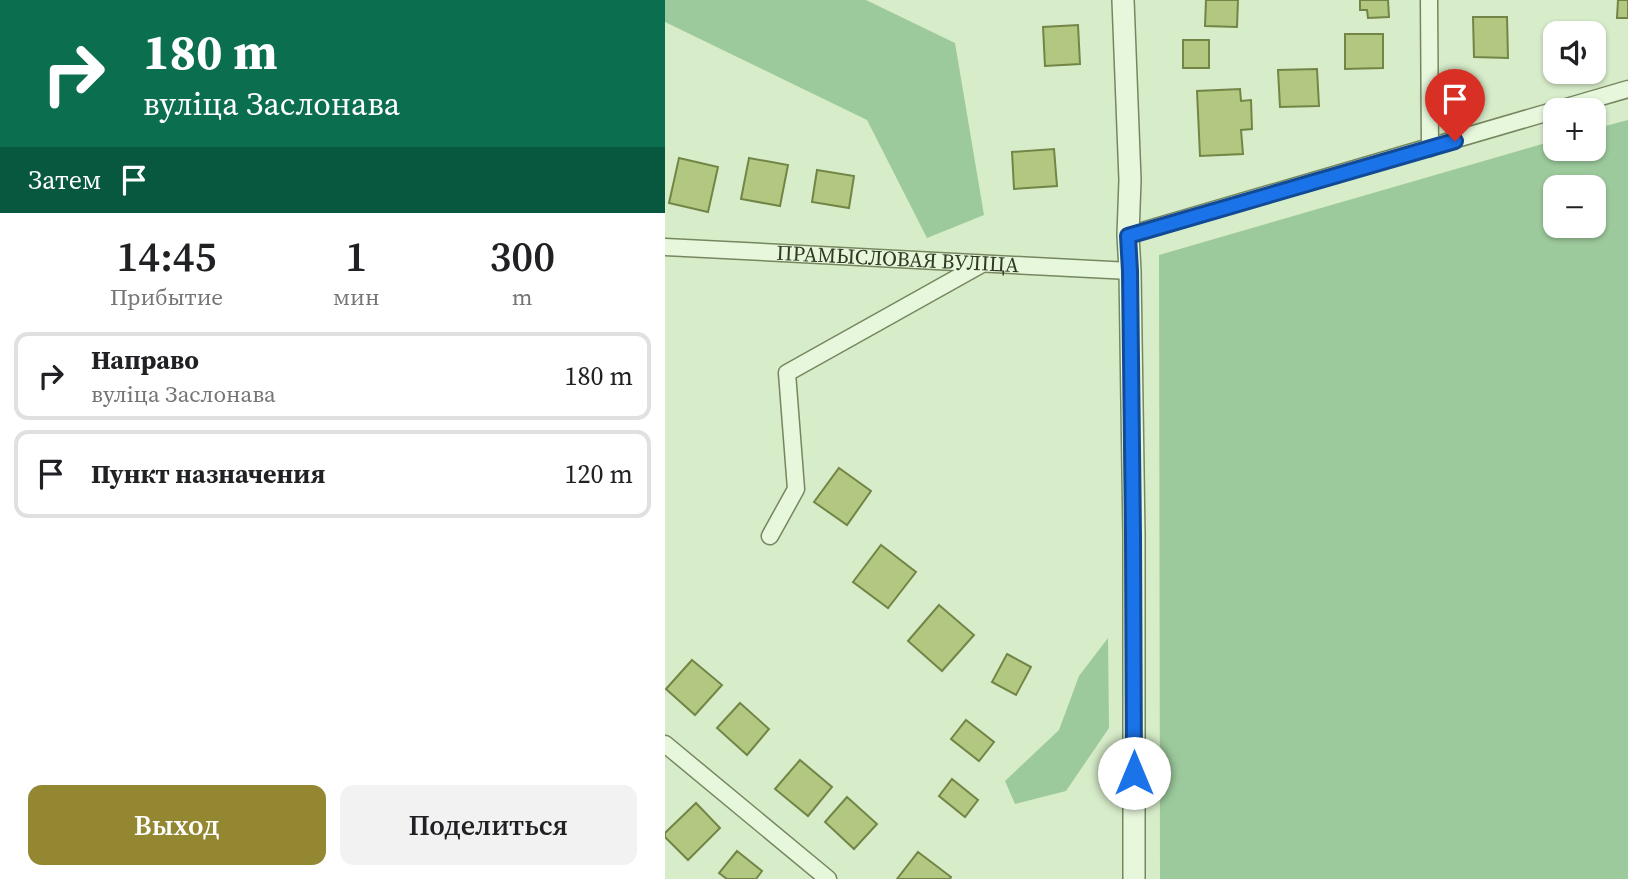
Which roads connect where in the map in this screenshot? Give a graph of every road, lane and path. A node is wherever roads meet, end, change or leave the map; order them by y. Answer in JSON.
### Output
{"nodes":[{"id":1,"x":1123,"y":0,"type":"edge"},
{"id":2,"x":1429,"y":0,"type":"edge"},
{"id":3,"x":1628,"y":89,"type":"edge"},
{"id":4,"x":1597,"y":98,"type":"edge"},
{"id":5,"x":1543,"y":114,"type":"edge"},
{"id":6,"x":1430,"y":148,"type":"junction"},
{"id":7,"x":1128,"y":236,"type":"junction"},
{"id":8,"x":665,"y":247,"type":"edge"},
{"id":9,"x":982,"y":264,"type":"junction"},
{"id":10,"x":1130,"y":271,"type":"junction"},
{"id":11,"x":770,"y":536,"type":"dead end"},
{"id":12,"x":665,"y":744,"type":"edge"},
{"id":13,"x":828,"y":879,"type":"edge"},
{"id":14,"x":1134,"y":879,"type":"edge"}],
"edges":[{"from":1,"to":7,"type":"street"},
{"from":2,"to":6,"type":"street"},
{"from":3,"to":4,"type":"street"},
{"from":5,"to":6,"type":"street"},
{"from":6,"to":7,"type":"street"},
{"from":7,"to":10,"type":"street"},
{"from":8,"to":9,"type":"street","name":"ПРАМЫСЛОВАЯ ВУЛІЦА"},
{"from":9,"to":10,"type":"street","name":"ПРАМЫСЛОВАЯ ВУЛІЦА"},
{"from":9,"to":11,"type":"street"},
{"from":10,"to":14,"type":"street"},
{"from":12,"to":13,"type":"street"}]}
